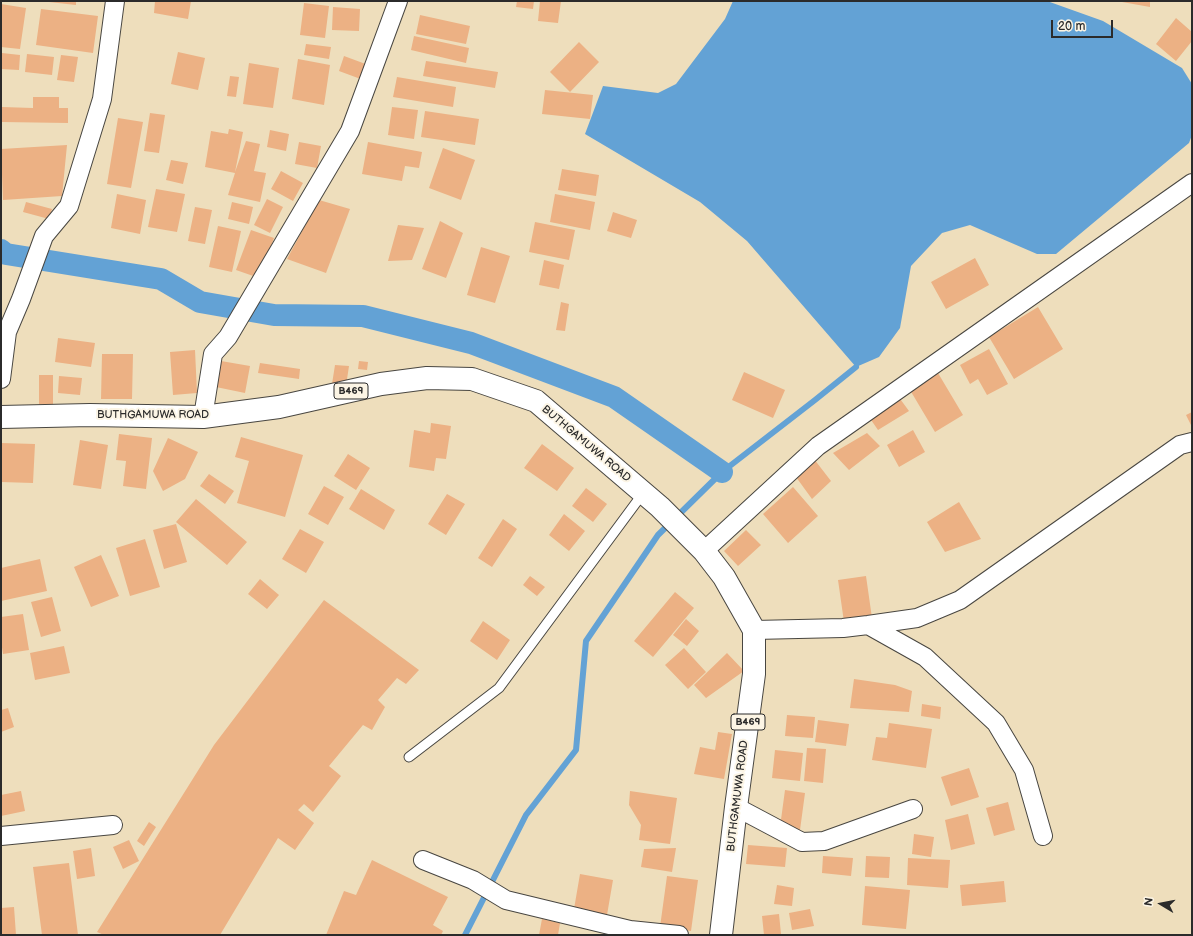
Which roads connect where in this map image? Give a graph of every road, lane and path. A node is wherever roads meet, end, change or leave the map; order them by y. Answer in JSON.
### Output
{"nodes":[{"id":1,"x":115,"y":1,"type":"edge"},
{"id":2,"x":398,"y":1,"type":"edge"},
{"id":3,"x":1192,"y":183,"type":"edge"},
{"id":4,"x":1,"y":379,"type":"edge"},
{"id":5,"x":1,"y":417,"type":"edge"},
{"id":6,"x":203,"y":417,"type":"junction"},
{"id":7,"x":1192,"y":442,"type":"edge"},
{"id":8,"x":644,"y":492,"type":"junction"},
{"id":9,"x":704,"y":552,"type":"junction"},
{"id":10,"x":868,"y":625,"type":"junction"},
{"id":11,"x":754,"y":630,"type":"junction"},
{"id":12,"x":409,"y":757,"type":"dead end"},
{"id":13,"x":736,"y":807,"type":"junction"},
{"id":14,"x":913,"y":809,"type":"dead end"},
{"id":15,"x":113,"y":825,"type":"dead end"},
{"id":16,"x":1,"y":836,"type":"edge"},
{"id":17,"x":1043,"y":836,"type":"dead end"},
{"id":18,"x":423,"y":860,"type":"dead end"},
{"id":19,"x":679,"y":935,"type":"edge"},
{"id":20,"x":721,"y":935,"type":"edge"}],
"edges":[{"from":1,"to":4,"type":"street"},
{"from":2,"to":6,"type":"street"},
{"from":3,"to":9,"type":"street"},
{"from":5,"to":6,"type":"main road","name":"BUTHGAMUWA ROAD","number":"B469"},
{"from":6,"to":8,"type":"main road","name":"BUTHGAMUWA ROAD","number":"B469"},
{"from":7,"to":10,"type":"street"},
{"from":8,"to":9,"type":"main road","name":"BUTHGAMUWA ROAD","number":"B469"},
{"from":8,"to":12,"type":"lane"},
{"from":9,"to":11,"type":"main road","name":"BUTHGAMUWA ROAD","number":"B469"},
{"from":10,"to":11,"type":"street"},
{"from":10,"to":17,"type":"street"},
{"from":11,"to":13,"type":"main road","name":"BUTHGAMUWA ROAD","number":"B469"},
{"from":13,"to":14,"type":"street"},
{"from":13,"to":20,"type":"main road","name":"BUTHGAMUWA ROAD","number":"B469"},
{"from":15,"to":16,"type":"street"},
{"from":18,"to":19,"type":"street"}]}
